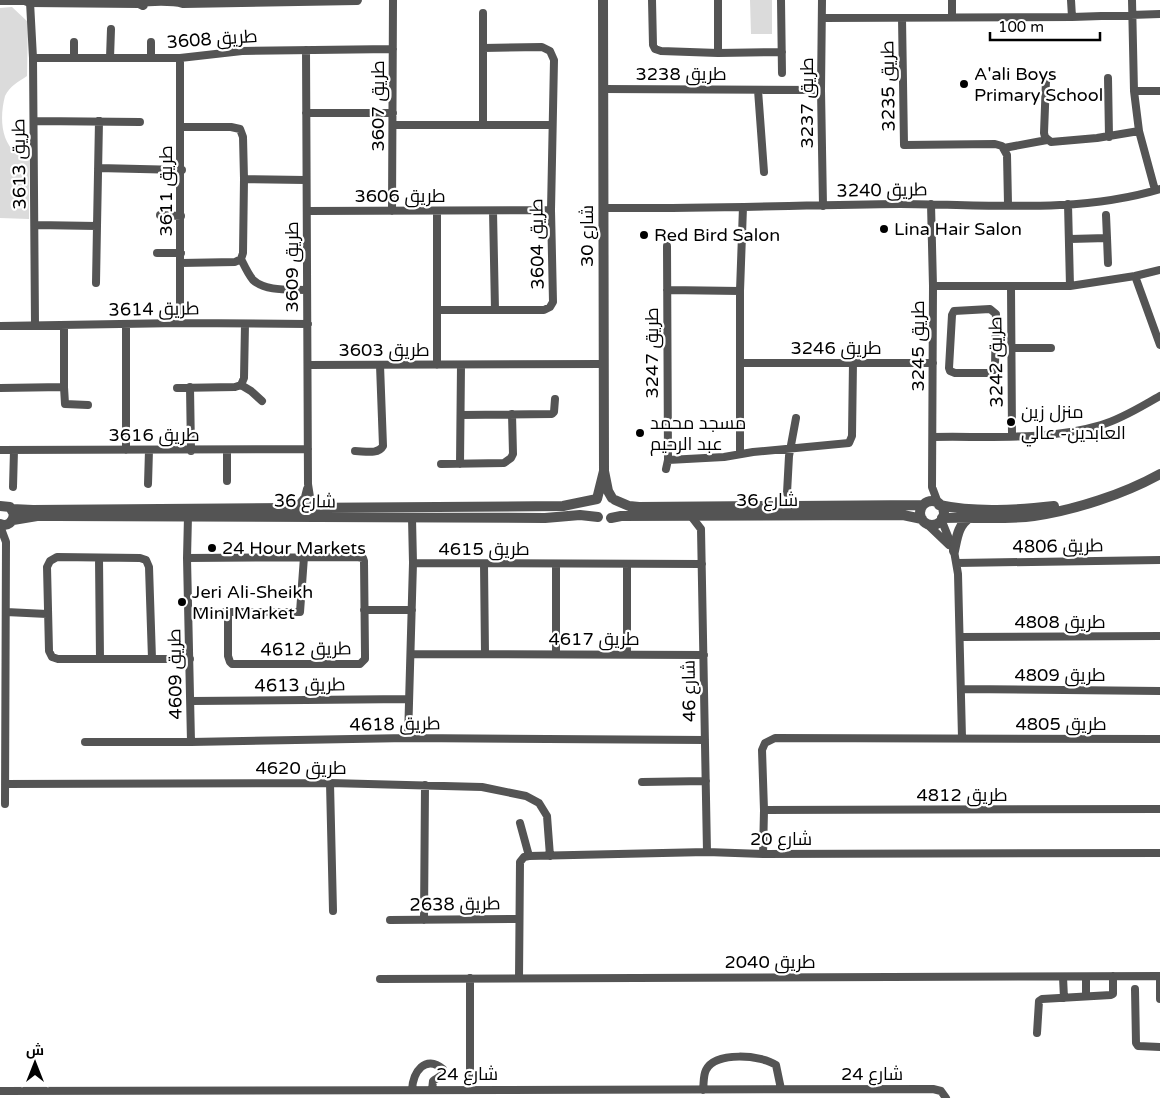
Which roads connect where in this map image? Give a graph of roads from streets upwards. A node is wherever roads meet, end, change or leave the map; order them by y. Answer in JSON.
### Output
{"nodes":[{"id":1,"x":0,"y":0,"type":"edge"},
{"id":2,"x":266,"y":0,"type":"edge"},
{"id":3,"x":357,"y":0,"type":"edge"},
{"id":4,"x":393,"y":0,"type":"edge"},
{"id":5,"x":602,"y":0,"type":"edge"},
{"id":6,"x":652,"y":0,"type":"edge"},
{"id":7,"x":718,"y":0,"type":"edge"},
{"id":8,"x":781,"y":0,"type":"edge"},
{"id":9,"x":822,"y":0,"type":"edge"},
{"id":10,"x":952,"y":0,"type":"edge"},
{"id":11,"x":1071,"y":0,"type":"edge"},
{"id":12,"x":1132,"y":0,"type":"edge"},
{"id":13,"x":30,"y":2,"type":"junction"},
{"id":14,"x":0,"y":4,"type":"edge"},
{"id":15,"x":483,"y":13,"type":"dead end"},
{"id":16,"x":1160,"y":14,"type":"edge"},
{"id":17,"x":1133,"y":15,"type":"junction"},
{"id":18,"x":1072,"y":17,"type":"junction"},
{"id":19,"x":822,"y":18,"type":"junction"},
{"id":20,"x":902,"y":18,"type":"junction"},
{"id":21,"x":952,"y":18,"type":"junction"},
{"id":22,"x":111,"y":29,"type":"dead end"},
{"id":23,"x":74,"y":42,"type":"dead end"},
{"id":24,"x":151,"y":42,"type":"dead end"},
{"id":25,"x":483,"y":48,"type":"junction"},
{"id":26,"x":393,"y":49,"type":"junction"},
{"id":27,"x":306,"y":50,"type":"junction"},
{"id":28,"x":782,"y":52,"type":"junction"},
{"id":29,"x":718,"y":53,"type":"junction"},
{"id":30,"x":33,"y":58,"type":"junction"},
{"id":31,"x":74,"y":58,"type":"junction"},
{"id":32,"x":110,"y":58,"type":"junction"},
{"id":33,"x":151,"y":58,"type":"junction"},
{"id":34,"x":180,"y":58,"type":"junction"},
{"id":35,"x":782,"y":73,"type":"dead end"},
{"id":36,"x":1108,"y":78,"type":"dead end"},
{"id":37,"x":1046,"y":80,"type":"dead end"},
{"id":38,"x":603,"y":89,"type":"junction"},
{"id":39,"x":758,"y":90,"type":"junction"},
{"id":40,"x":821,"y":90,"type":"junction"},
{"id":41,"x":1134,"y":91,"type":"junction"},
{"id":42,"x":1160,"y":91,"type":"edge"},
{"id":43,"x":306,"y":113,"type":"junction"},
{"id":44,"x":393,"y":113,"type":"junction"},
{"id":45,"x":34,"y":121,"type":"junction"},
{"id":46,"x":99,"y":121,"type":"junction"},
{"id":47,"x":140,"y":122,"type":"dead end"},
{"id":48,"x":393,"y":125,"type":"junction"},
{"id":49,"x":483,"y":125,"type":"junction"},
{"id":50,"x":552,"y":125,"type":"junction"},
{"id":51,"x":182,"y":127,"type":"junction"},
{"id":52,"x":1139,"y":131,"type":"junction"},
{"id":53,"x":1109,"y":137,"type":"junction"},
{"id":54,"x":1047,"y":140,"type":"junction"},
{"id":55,"x":1004,"y":148,"type":"junction"},
{"id":56,"x":98,"y":168,"type":"junction"},
{"id":57,"x":182,"y":170,"type":"junction"},
{"id":58,"x":764,"y":172,"type":"dead end"},
{"id":59,"x":244,"y":179,"type":"junction"},
{"id":60,"x":305,"y":180,"type":"junction"},
{"id":61,"x":1157,"y":190,"type":"edge"},
{"id":62,"x":931,"y":204,"type":"junction"},
{"id":63,"x":1008,"y":204,"type":"junction"},
{"id":64,"x":1068,"y":204,"type":"junction"},
{"id":65,"x":823,"y":206,"type":"junction"},
{"id":66,"x":743,"y":207,"type":"junction"},
{"id":67,"x":604,"y":208,"type":"junction"},
{"id":68,"x":493,"y":210,"type":"junction"},
{"id":69,"x":551,"y":210,"type":"junction"},
{"id":70,"x":307,"y":211,"type":"junction"},
{"id":71,"x":392,"y":211,"type":"junction"},
{"id":72,"x":437,"y":211,"type":"junction"},
{"id":73,"x":1106,"y":215,"type":"dead end"},
{"id":74,"x":160,"y":216,"type":"dead end"},
{"id":75,"x":181,"y":216,"type":"junction"},
{"id":76,"x":34,"y":225,"type":"junction"},
{"id":77,"x":97,"y":226,"type":"junction"},
{"id":78,"x":1107,"y":238,"type":"junction"},
{"id":79,"x":1070,"y":239,"type":"junction"},
{"id":80,"x":667,"y":246,"type":"dead end"},
{"id":81,"x":157,"y":254,"type":"dead end"},
{"id":82,"x":181,"y":254,"type":"junction"},
{"id":83,"x":241,"y":259,"type":"junction"},
{"id":84,"x":181,"y":263,"type":"junction"},
{"id":85,"x":1108,"y":264,"type":"dead end"},
{"id":86,"x":1160,"y":270,"type":"edge"},
{"id":87,"x":1134,"y":276,"type":"junction"},
{"id":88,"x":96,"y":283,"type":"dead end"},
{"id":89,"x":934,"y":286,"type":"junction"},
{"id":90,"x":1070,"y":286,"type":"junction"},
{"id":91,"x":1011,"y":287,"type":"junction"},
{"id":92,"x":307,"y":290,"type":"junction"},
{"id":93,"x":666,"y":290,"type":"junction"},
{"id":94,"x":740,"y":290,"type":"junction"},
{"id":95,"x":437,"y":310,"type":"junction"},
{"id":96,"x":495,"y":310,"type":"junction"},
{"id":97,"x":180,"y":323,"type":"junction"},
{"id":98,"x":126,"y":324,"type":"junction"},
{"id":99,"x":245,"y":324,"type":"junction"},
{"id":100,"x":308,"y":324,"type":"junction"},
{"id":101,"x":35,"y":325,"type":"junction"},
{"id":102,"x":64,"y":325,"type":"junction"},
{"id":103,"x":0,"y":326,"type":"edge"},
{"id":104,"x":1160,"y":345,"type":"edge"},
{"id":105,"x":941,"y":346,"type":"junction"},
{"id":106,"x":1011,"y":348,"type":"junction"},
{"id":107,"x":1051,"y":348,"type":"dead end"},
{"id":108,"x":853,"y":362,"type":"junction"},
{"id":109,"x":740,"y":363,"type":"junction"},
{"id":110,"x":933,"y":363,"type":"junction"},
{"id":111,"x":604,"y":364,"type":"junction"},
{"id":112,"x":308,"y":365,"type":"junction"},
{"id":113,"x":380,"y":365,"type":"junction"},
{"id":114,"x":437,"y":365,"type":"junction"},
{"id":115,"x":461,"y":365,"type":"junction"},
{"id":116,"x":241,"y":385,"type":"junction"},
{"id":117,"x":64,"y":387,"type":"junction"},
{"id":118,"x":0,"y":388,"type":"edge"},
{"id":119,"x":177,"y":388,"type":"dead end"},
{"id":120,"x":190,"y":388,"type":"junction"},
{"id":121,"x":1160,"y":396,"type":"edge"},
{"id":122,"x":555,"y":399,"type":"dead end"},
{"id":123,"x":262,"y":401,"type":"dead end"},
{"id":124,"x":88,"y":405,"type":"dead end"},
{"id":125,"x":461,"y":414,"type":"junction"},
{"id":126,"x":512,"y":414,"type":"junction"},
{"id":127,"x":796,"y":418,"type":"dead end"},
{"id":128,"x":1012,"y":436,"type":"junction"},
{"id":129,"x":933,"y":437,"type":"junction"},
{"id":130,"x":308,"y":449,"type":"junction"},
{"id":131,"x":791,"y":449,"type":"junction"},
{"id":132,"x":0,"y":450,"type":"edge"},
{"id":133,"x":14,"y":450,"type":"junction"},
{"id":134,"x":126,"y":450,"type":"junction"},
{"id":135,"x":149,"y":450,"type":"junction"},
{"id":136,"x":191,"y":450,"type":"junction"},
{"id":137,"x":227,"y":450,"type":"junction"},
{"id":138,"x":355,"y":451,"type":"dead end"},
{"id":139,"x":740,"y":454,"type":"junction"},
{"id":140,"x":668,"y":460,"type":"junction"},
{"id":141,"x":441,"y":464,"type":"dead end"},
{"id":142,"x":460,"y":464,"type":"junction"},
{"id":143,"x":666,"y":469,"type":"dead end"},
{"id":144,"x":604,"y":471,"type":"junction"},
{"id":145,"x":1160,"y":474,"type":"edge"},
{"id":146,"x":227,"y":481,"type":"dead end"},
{"id":147,"x":148,"y":484,"type":"dead end"},
{"id":148,"x":308,"y":484,"type":"junction"},
{"id":149,"x":13,"y":487,"type":"dead end"},
{"id":150,"x":932,"y":487,"type":"junction"},
{"id":151,"x":787,"y":493,"type":"dead end"},
{"id":152,"x":1104,"y":497,"type":"junction"},
{"id":153,"x":597,"y":499,"type":"junction"},
{"id":154,"x":613,"y":499,"type":"junction"},
{"id":155,"x":924,"y":504,"type":"junction"},
{"id":156,"x":938,"y":504,"type":"junction"},
{"id":157,"x":0,"y":506,"type":"edge"},
{"id":158,"x":297,"y":507,"type":"junction"},
{"id":159,"x":319,"y":507,"type":"junction"},
{"id":160,"x":12,"y":509,"type":"junction"},
{"id":161,"x":188,"y":516,"type":"junction"},
{"id":162,"x":690,"y":516,"type":"junction"},
{"id":163,"x":710,"y":516,"type":"junction"},
{"id":164,"x":598,"y":517,"type":"junction"},
{"id":165,"x":970,"y":517,"type":"junction"},
{"id":166,"x":412,"y":518,"type":"junction"},
{"id":167,"x":612,"y":518,"type":"junction"},
{"id":168,"x":942,"y":519,"type":"junction"},
{"id":169,"x":13,"y":520,"type":"junction"},
{"id":170,"x":924,"y":522,"type":"junction"},
{"id":171,"x":0,"y":525,"type":"edge"},
{"id":172,"x":701,"y":529,"type":"junction"},
{"id":173,"x":6,"y":542,"type":"junction"},
{"id":174,"x":954,"y":551,"type":"junction"},
{"id":175,"x":304,"y":557,"type":"junction"},
{"id":176,"x":99,"y":558,"type":"junction"},
{"id":177,"x":188,"y":558,"type":"junction"},
{"id":178,"x":1160,"y":560,"type":"edge"},
{"id":179,"x":413,"y":563,"type":"junction"},
{"id":180,"x":957,"y":563,"type":"junction"},
{"id":181,"x":484,"y":564,"type":"junction"},
{"id":182,"x":556,"y":564,"type":"junction"},
{"id":183,"x":627,"y":564,"type":"junction"},
{"id":184,"x":702,"y":564,"type":"junction"},
{"id":185,"x":364,"y":610,"type":"junction"},
{"id":186,"x":412,"y":610,"type":"junction"},
{"id":187,"x":6,"y":612,"type":"junction"},
{"id":188,"x":189,"y":612,"type":"junction"},
{"id":189,"x":228,"y":613,"type":"junction"},
{"id":190,"x":47,"y":614,"type":"junction"},
{"id":191,"x":3,"y":629,"type":"edge"},
{"id":192,"x":1160,"y":636,"type":"edge"},
{"id":193,"x":960,"y":638,"type":"junction"},
{"id":194,"x":411,"y":654,"type":"junction"},
{"id":195,"x":484,"y":654,"type":"junction"},
{"id":196,"x":556,"y":654,"type":"junction"},
{"id":197,"x":627,"y":654,"type":"junction"},
{"id":198,"x":704,"y":655,"type":"junction"},
{"id":199,"x":100,"y":659,"type":"junction"},
{"id":200,"x":152,"y":659,"type":"junction"},
{"id":201,"x":190,"y":659,"type":"junction"},
{"id":202,"x":961,"y":689,"type":"junction"},
{"id":203,"x":1160,"y":691,"type":"edge"},
{"id":204,"x":3,"y":699,"type":"edge"},
{"id":205,"x":410,"y":699,"type":"junction"},
{"id":206,"x":190,"y":702,"type":"junction"},
{"id":207,"x":408,"y":738,"type":"junction"},
{"id":208,"x":962,"y":738,"type":"junction"},
{"id":209,"x":1160,"y":739,"type":"edge"},
{"id":210,"x":705,"y":740,"type":"junction"},
{"id":211,"x":85,"y":742,"type":"dead end"},
{"id":212,"x":191,"y":742,"type":"junction"},
{"id":213,"x":3,"y":761,"type":"edge"},
{"id":214,"x":642,"y":782,"type":"dead end"},
{"id":215,"x":706,"y":782,"type":"junction"},
{"id":216,"x":330,"y":783,"type":"junction"},
{"id":217,"x":5,"y":784,"type":"junction"},
{"id":218,"x":425,"y":784,"type":"junction"},
{"id":219,"x":5,"y":804,"type":"dead end"},
{"id":220,"x":1160,"y":809,"type":"edge"},
{"id":221,"x":764,"y":810,"type":"junction"},
{"id":222,"x":520,"y":823,"type":"dead end"},
{"id":223,"x":707,"y":852,"type":"junction"},
{"id":224,"x":1160,"y":853,"type":"edge"},
{"id":225,"x":763,"y":854,"type":"junction"},
{"id":226,"x":529,"y":856,"type":"junction"},
{"id":227,"x":550,"y":856,"type":"junction"},
{"id":228,"x":333,"y":911,"type":"dead end"},
{"id":229,"x":519,"y":919,"type":"junction"},
{"id":230,"x":390,"y":920,"type":"dead end"},
{"id":231,"x":424,"y":920,"type":"junction"},
{"id":232,"x":1063,"y":976,"type":"junction"},
{"id":233,"x":1086,"y":976,"type":"junction"},
{"id":234,"x":1113,"y":976,"type":"junction"},
{"id":235,"x":1160,"y":976,"type":"edge"},
{"id":236,"x":470,"y":978,"type":"junction"},
{"id":237,"x":519,"y":978,"type":"junction"},
{"id":238,"x":380,"y":980,"type":"dead end"},
{"id":239,"x":1135,"y":989,"type":"dead end"},
{"id":240,"x":1086,"y":996,"type":"junction"},
{"id":241,"x":1064,"y":998,"type":"junction"},
{"id":242,"x":1160,"y":999,"type":"edge"},
{"id":243,"x":1036,"y":1033,"type":"dead end"},
{"id":244,"x":1160,"y":1047,"type":"edge"},
{"id":245,"x":470,"y":1089,"type":"junction"},
{"id":246,"x":551,"y":1089,"type":"junction"},
{"id":247,"x":781,"y":1089,"type":"junction"},
{"id":248,"x":412,"y":1090,"type":"junction"},
{"id":249,"x":432,"y":1090,"type":"junction"},
{"id":250,"x":0,"y":1091,"type":"edge"},
{"id":251,"x":699,"y":1092,"type":"edge"},
{"id":252,"x":244,"y":1094,"type":"edge"},
{"id":253,"x":550,"y":1098,"type":"edge"},
{"id":254,"x":946,"y":1098,"type":"edge"}],
"edges":[{"from":1,"to":13,"type":"street"},
{"from":2,"to":3,"type":"street"},
{"from":2,"to":13,"type":"street"},
{"from":4,"to":26,"type":"street","name":"طريق 3607"},
{"from":5,"to":38,"type":"street","name":"شارع 30"},
{"from":6,"to":29,"type":"street"},
{"from":7,"to":29,"type":"street"},
{"from":8,"to":28,"type":"street"},
{"from":9,"to":19,"type":"street","name":"طريق 3237"},
{"from":10,"to":21,"type":"street"},
{"from":11,"to":18,"type":"street"},
{"from":12,"to":17,"type":"street"},
{"from":13,"to":14,"type":"street"},
{"from":13,"to":30,"type":"street","name":"طريق 3613"},
{"from":15,"to":25,"type":"street"},
{"from":16,"to":17,"type":"street"},
{"from":17,"to":18,"type":"street"},
{"from":17,"to":41,"type":"street"},
{"from":18,"to":21,"type":"street"},
{"from":19,"to":20,"type":"street"},
{"from":19,"to":40,"type":"street","name":"طريق 3237"},
{"from":20,"to":21,"type":"street"},
{"from":20,"to":55,"type":"street","name":"طريق 3235"},
{"from":22,"to":32,"type":"street"},
{"from":23,"to":31,"type":"street"},
{"from":24,"to":33,"type":"street"},
{"from":25,"to":49,"type":"street"},
{"from":25,"to":50,"type":"street","name":"طريق 3604"},
{"from":26,"to":27,"type":"street","name":"طريق 3608"},
{"from":26,"to":44,"type":"street","name":"طريق 3607"},
{"from":27,"to":34,"type":"street","name":"طريق 3608"},
{"from":27,"to":43,"type":"street","name":"طريق 3609"},
{"from":28,"to":29,"type":"street"},
{"from":28,"to":35,"type":"street"},
{"from":30,"to":31,"type":"street","name":"طريق 3608"},
{"from":30,"to":45,"type":"street","name":"طريق 3613"},
{"from":31,"to":32,"type":"street","name":"طريق 3608"},
{"from":32,"to":33,"type":"street","name":"طريق 3608"},
{"from":33,"to":34,"type":"street","name":"طريق 3608"},
{"from":34,"to":51,"type":"street","name":"طريق 3611"},
{"from":36,"to":53,"type":"street"},
{"from":37,"to":54,"type":"street"},
{"from":38,"to":39,"type":"street","name":"طريق 3238"},
{"from":38,"to":67,"type":"street","name":"شارع 30"},
{"from":39,"to":40,"type":"street","name":"طريق 3238"},
{"from":39,"to":58,"type":"street"},
{"from":40,"to":65,"type":"street","name":"طريق 3237"},
{"from":41,"to":42,"type":"street"},
{"from":41,"to":52,"type":"street"},
{"from":43,"to":44,"type":"street"},
{"from":43,"to":60,"type":"street","name":"طريق 3609"},
{"from":44,"to":48,"type":"street","name":"طريق 3607"},
{"from":45,"to":46,"type":"street"},
{"from":45,"to":76,"type":"street","name":"طريق 3613"},
{"from":46,"to":47,"type":"street"},
{"from":46,"to":56,"type":"street"},
{"from":48,"to":49,"type":"street"},
{"from":48,"to":71,"type":"street","name":"طريق 3607"},
{"from":49,"to":50,"type":"street"},
{"from":50,"to":69,"type":"street","name":"طريق 3604"},
{"from":51,"to":57,"type":"street","name":"طريق 3611"},
{"from":51,"to":59,"type":"street"},
{"from":52,"to":53,"type":"street"},
{"from":52,"to":61,"type":"street"},
{"from":53,"to":54,"type":"street"},
{"from":54,"to":55,"type":"street"},
{"from":55,"to":63,"type":"street"},
{"from":56,"to":57,"type":"street"},
{"from":56,"to":77,"type":"street"},
{"from":57,"to":75,"type":"street","name":"طريق 3611"},
{"from":59,"to":60,"type":"street"},
{"from":59,"to":83,"type":"street"},
{"from":60,"to":70,"type":"street","name":"طريق 3609"},
{"from":61,"to":64,"type":"street","name":"طريق 3240"},
{"from":62,"to":63,"type":"street","name":"طريق 3240"},
{"from":62,"to":65,"type":"street","name":"طريق 3240"},
{"from":62,"to":89,"type":"street","name":"طريق 3245"},
{"from":63,"to":64,"type":"street","name":"طريق 3240"},
{"from":64,"to":79,"type":"street"},
{"from":65,"to":66,"type":"street","name":"طريق 3240"},
{"from":66,"to":67,"type":"street","name":"طريق 3240"},
{"from":66,"to":94,"type":"street"},
{"from":67,"to":111,"type":"street","name":"شارع 30"},
{"from":68,"to":69,"type":"street","name":"طريق 3606"},
{"from":68,"to":72,"type":"street","name":"طريق 3606"},
{"from":68,"to":96,"type":"street"},
{"from":69,"to":96,"type":"street","name":"طريق 3604"},
{"from":70,"to":71,"type":"street","name":"طريق 3606"},
{"from":70,"to":92,"type":"street","name":"طريق 3609"},
{"from":71,"to":72,"type":"street","name":"طريق 3606"},
{"from":72,"to":95,"type":"street"},
{"from":73,"to":78,"type":"street"},
{"from":74,"to":75,"type":"street"},
{"from":75,"to":82,"type":"street","name":"طريق 3611"},
{"from":76,"to":77,"type":"street"},
{"from":76,"to":101,"type":"street","name":"طريق 3613"},
{"from":77,"to":88,"type":"street"},
{"from":78,"to":79,"type":"street"},
{"from":78,"to":85,"type":"street"},
{"from":79,"to":90,"type":"street"},
{"from":80,"to":93,"type":"street","name":"طريق 3247"},
{"from":81,"to":82,"type":"street"},
{"from":82,"to":84,"type":"street","name":"طريق 3611"},
{"from":83,"to":84,"type":"street"},
{"from":83,"to":92,"type":"street"},
{"from":84,"to":97,"type":"street","name":"طريق 3611"},
{"from":86,"to":87,"type":"street"},
{"from":87,"to":90,"type":"street"},
{"from":87,"to":104,"type":"street"},
{"from":89,"to":91,"type":"street"},
{"from":89,"to":105,"type":"street","name":"طريق 3245"},
{"from":90,"to":91,"type":"street"},
{"from":91,"to":106,"type":"street","name":"طريق 3242"},
{"from":92,"to":100,"type":"street","name":"طريق 3609"},
{"from":93,"to":94,"type":"street"},
{"from":93,"to":140,"type":"street","name":"طريق 3247"},
{"from":94,"to":109,"type":"street"},
{"from":95,"to":96,"type":"street","name":"طريق 3604"},
{"from":95,"to":114,"type":"street"},
{"from":97,"to":98,"type":"street","name":"طريق 3614"},
{"from":97,"to":99,"type":"street","name":"طريق 3614"},
{"from":98,"to":102,"type":"street","name":"طريق 3614"},
{"from":98,"to":134,"type":"street"},
{"from":99,"to":100,"type":"street","name":"طريق 3614"},
{"from":99,"to":116,"type":"street"},
{"from":100,"to":112,"type":"street","name":"طريق 3609"},
{"from":101,"to":102,"type":"street","name":"طريق 3614"},
{"from":101,"to":103,"type":"street","name":"طريق 3614"},
{"from":102,"to":117,"type":"street"},
{"from":105,"to":105,"type":"street"},
{"from":105,"to":110,"type":"street","name":"طريق 3245"},
{"from":106,"to":107,"type":"street"},
{"from":106,"to":128,"type":"street","name":"طريق 3242"},
{"from":108,"to":109,"type":"street","name":"طريق 3246"},
{"from":108,"to":110,"type":"street","name":"طريق 3246"},
{"from":108,"to":131,"type":"street"},
{"from":109,"to":139,"type":"street"},
{"from":110,"to":129,"type":"street","name":"طريق 3245"},
{"from":111,"to":115,"type":"street","name":"طريق 3603"},
{"from":111,"to":144,"type":"street","name":"شارع 30"},
{"from":112,"to":113,"type":"street","name":"طريق 3603"},
{"from":112,"to":130,"type":"street","name":"طريق 3609"},
{"from":113,"to":114,"type":"street","name":"طريق 3603"},
{"from":113,"to":138,"type":"street"},
{"from":114,"to":115,"type":"street","name":"طريق 3603"},
{"from":115,"to":125,"type":"street"},
{"from":116,"to":120,"type":"street"},
{"from":116,"to":123,"type":"street"},
{"from":117,"to":118,"type":"street"},
{"from":117,"to":124,"type":"street"},
{"from":119,"to":120,"type":"street"},
{"from":120,"to":136,"type":"street"},
{"from":121,"to":128,"type":"street"},
{"from":122,"to":126,"type":"street"},
{"from":125,"to":126,"type":"street"},
{"from":125,"to":142,"type":"street"},
{"from":126,"to":142,"type":"street"},
{"from":127,"to":131,"type":"street"},
{"from":128,"to":129,"type":"street"},
{"from":129,"to":150,"type":"street","name":"طريق 3245"},
{"from":130,"to":137,"type":"street","name":"طريق 3616"},
{"from":130,"to":148,"type":"street","name":"طريق 3609"},
{"from":131,"to":139,"type":"street"},
{"from":131,"to":151,"type":"street"},
{"from":132,"to":133,"type":"street","name":"طريق 3616"},
{"from":133,"to":134,"type":"street","name":"طريق 3616"},
{"from":133,"to":149,"type":"street"},
{"from":134,"to":135,"type":"street","name":"طريق 3616"},
{"from":135,"to":136,"type":"street","name":"طريق 3616"},
{"from":135,"to":147,"type":"street"},
{"from":136,"to":137,"type":"street","name":"طريق 3616"},
{"from":137,"to":146,"type":"street"},
{"from":139,"to":140,"type":"street"},
{"from":140,"to":143,"type":"street","name":"طريق 3247"},
{"from":141,"to":142,"type":"street"},
{"from":144,"to":153,"type":"street","name":"شارع 30"},
{"from":144,"to":154,"type":"street","name":"شارع 30"},
{"from":145,"to":152,"type":"street"},
{"from":148,"to":158,"type":"street","name":"طريق 3609"},
{"from":148,"to":159,"type":"street","name":"طريق 3609"},
{"from":150,"to":155,"type":"street","name":"طريق 3245"},
{"from":150,"to":156,"type":"street","name":"طريق 3245"},
{"from":152,"to":156,"type":"street"},
{"from":152,"to":165,"type":"street"},
{"from":153,"to":154,"type":"street"},
{"from":153,"to":159,"type":"street","name":"شارع 36"},
{"from":153,"to":164,"type":"street"},
{"from":154,"to":155,"type":"street","name":"شارع 36"},
{"from":154,"to":167,"type":"street"},
{"from":155,"to":156,"type":"street"},
{"from":155,"to":170,"type":"street"},
{"from":156,"to":168,"type":"street"},
{"from":157,"to":160,"type":"street","name":"شارع 36"},
{"from":158,"to":159,"type":"street","name":"شارع 36"},
{"from":158,"to":160,"type":"street","name":"شارع 36"},
{"from":160,"to":169,"type":"street"},
{"from":161,"to":166,"type":"street","name":"شارع 36"},
{"from":161,"to":169,"type":"street","name":"شارع 36"},
{"from":161,"to":177,"type":"street","name":"طريق 4609"},
{"from":162,"to":163,"type":"street","name":"شارع 36"},
{"from":162,"to":167,"type":"street","name":"شارع 36"},
{"from":162,"to":172,"type":"street"},
{"from":163,"to":170,"type":"street","name":"شارع 36"},
{"from":163,"to":172,"type":"street"},
{"from":164,"to":166,"type":"street","name":"شارع 36"},
{"from":164,"to":167,"type":"street"},
{"from":165,"to":168,"type":"street"},
{"from":165,"to":174,"type":"street"},
{"from":166,"to":179,"type":"street"},
{"from":168,"to":170,"type":"street"},
{"from":168,"to":174,"type":"street"},
{"from":169,"to":171,"type":"street","name":"شارع 36"},
{"from":169,"to":173,"type":"street"},
{"from":170,"to":174,"type":"street"},
{"from":171,"to":173,"type":"street"},
{"from":172,"to":184,"type":"street","name":"شارع 46"},
{"from":173,"to":187,"type":"street"},
{"from":174,"to":180,"type":"street"},
{"from":175,"to":177,"type":"street","name":"طريق 4612"},
{"from":175,"to":185,"type":"street","name":"طريق 4612"},
{"from":175,"to":189,"type":"street"},
{"from":176,"to":190,"type":"street"},
{"from":176,"to":199,"type":"street"},
{"from":176,"to":200,"type":"street"},
{"from":177,"to":188,"type":"street","name":"طريق 4609"},
{"from":178,"to":180,"type":"street","name":"طريق 4806"},
{"from":179,"to":181,"type":"street","name":"طريق 4615"},
{"from":179,"to":186,"type":"street"},
{"from":180,"to":193,"type":"street"},
{"from":181,"to":182,"type":"street","name":"طريق 4615"},
{"from":181,"to":195,"type":"street"},
{"from":182,"to":183,"type":"street","name":"طريق 4615"},
{"from":182,"to":196,"type":"street"},
{"from":183,"to":184,"type":"street","name":"طريق 4615"},
{"from":183,"to":197,"type":"street"},
{"from":184,"to":198,"type":"street","name":"شارع 46"},
{"from":185,"to":186,"type":"street"},
{"from":185,"to":189,"type":"street","name":"طريق 4612"},
{"from":186,"to":194,"type":"street"},
{"from":187,"to":190,"type":"street"},
{"from":187,"to":191,"type":"street"},
{"from":188,"to":189,"type":"street"},
{"from":188,"to":201,"type":"street","name":"طريق 4609"},
{"from":190,"to":199,"type":"street"},
{"from":191,"to":204,"type":"street"},
{"from":192,"to":193,"type":"street","name":"طريق 4808"},
{"from":193,"to":202,"type":"street"},
{"from":194,"to":195,"type":"street","name":"طريق 4617"},
{"from":194,"to":205,"type":"street"},
{"from":195,"to":196,"type":"street","name":"طريق 4617"},
{"from":196,"to":197,"type":"street","name":"طريق 4617"},
{"from":197,"to":198,"type":"street","name":"طريق 4617"},
{"from":198,"to":210,"type":"street","name":"شارع 46"},
{"from":199,"to":200,"type":"street"},
{"from":200,"to":201,"type":"street"},
{"from":201,"to":206,"type":"street","name":"طريق 4609"},
{"from":202,"to":203,"type":"street","name":"طريق 4809"},
{"from":202,"to":208,"type":"street"},
{"from":204,"to":213,"type":"street"},
{"from":205,"to":206,"type":"street","name":"طريق 4613"},
{"from":205,"to":207,"type":"street"},
{"from":206,"to":212,"type":"street","name":"طريق 4609"},
{"from":207,"to":210,"type":"street","name":"طريق 4618"},
{"from":207,"to":212,"type":"street","name":"طريق 4618"},
{"from":208,"to":209,"type":"street","name":"طريق 4805"},
{"from":208,"to":221,"type":"street","name":"طريق 4805"},
{"from":210,"to":215,"type":"street","name":"شارع 46"},
{"from":211,"to":212,"type":"street","name":"طريق 4618"},
{"from":213,"to":217,"type":"street"},
{"from":214,"to":215,"type":"street"},
{"from":215,"to":223,"type":"street","name":"شارع 46"},
{"from":216,"to":217,"type":"street","name":"طريق 4620"},
{"from":216,"to":218,"type":"street","name":"طريق 4620"},
{"from":216,"to":228,"type":"street"},
{"from":217,"to":219,"type":"street"},
{"from":218,"to":227,"type":"street","name":"طريق 4620"},
{"from":218,"to":231,"type":"street"},
{"from":220,"to":221,"type":"street","name":"طريق 4812"},
{"from":221,"to":225,"type":"street"},
{"from":222,"to":226,"type":"street"},
{"from":223,"to":225,"type":"street","name":"شارع 20"},
{"from":223,"to":227,"type":"street","name":"شارع 20"},
{"from":224,"to":225,"type":"street","name":"شارع 20"},
{"from":226,"to":227,"type":"street","name":"شارع 20"},
{"from":226,"to":229,"type":"street"},
{"from":229,"to":231,"type":"street","name":"طريق 2638"},
{"from":229,"to":237,"type":"street"},
{"from":230,"to":231,"type":"street","name":"طريق 2638"},
{"from":232,"to":233,"type":"street","name":"طريق 2040"},
{"from":232,"to":237,"type":"street","name":"طريق 2040"},
{"from":232,"to":241,"type":"street"},
{"from":233,"to":234,"type":"street","name":"طريق 2040"},
{"from":233,"to":240,"type":"street"},
{"from":234,"to":235,"type":"street","name":"طريق 2040"},
{"from":234,"to":240,"type":"street"},
{"from":235,"to":242,"type":"street"},
{"from":236,"to":237,"type":"street","name":"طريق 2040"},
{"from":236,"to":238,"type":"street","name":"طريق 2040"},
{"from":236,"to":245,"type":"street"},
{"from":239,"to":244,"type":"street"},
{"from":240,"to":241,"type":"street"},
{"from":241,"to":243,"type":"street"},
{"from":245,"to":246,"type":"street","name":"شارع 24"},
{"from":245,"to":249,"type":"street","name":"شارع 24"},
{"from":246,"to":251,"type":"street","name":"شارع 24"},
{"from":246,"to":253,"type":"street"},
{"from":247,"to":251,"type":"street","name":"شارع 24"},
{"from":247,"to":251,"type":"street"},
{"from":247,"to":254,"type":"street","name":"شارع 24"},
{"from":248,"to":249,"type":"street","name":"شارع 24"},
{"from":248,"to":249,"type":"street"},
{"from":248,"to":252,"type":"street","name":"شارع 24"},
{"from":250,"to":252,"type":"street","name":"شارع 24"}]}
